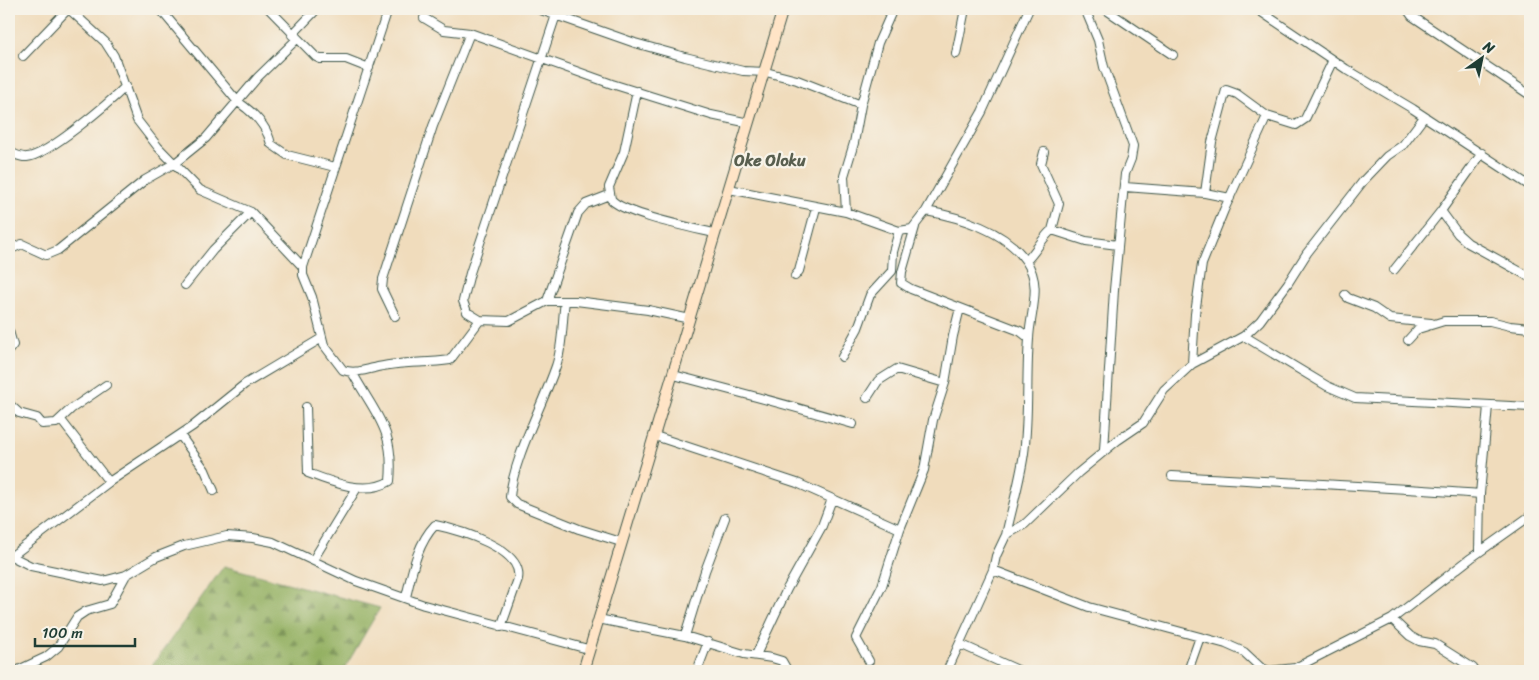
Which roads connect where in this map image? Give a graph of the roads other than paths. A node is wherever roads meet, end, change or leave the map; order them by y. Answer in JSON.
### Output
{"nodes":[{"id":1,"x":68,"y":9,"type":"edge"},
{"id":2,"x":160,"y":9,"type":"edge"},
{"id":3,"x":269,"y":9,"type":"edge"},
{"id":4,"x":316,"y":9,"type":"edge"},
{"id":5,"x":387,"y":9,"type":"edge"},
{"id":6,"x":538,"y":9,"type":"edge"},
{"id":7,"x":783,"y":9,"type":"edge"},
{"id":8,"x":893,"y":9,"type":"edge"},
{"id":9,"x":965,"y":9,"type":"edge"},
{"id":10,"x":1029,"y":9,"type":"edge"},
{"id":11,"x":1085,"y":9,"type":"edge"},
{"id":12,"x":1105,"y":9,"type":"edge"},
{"id":13,"x":1257,"y":9,"type":"edge"},
{"id":14,"x":1407,"y":9,"type":"edge"},
{"id":15,"x":556,"y":15,"type":"junction"},
{"id":16,"x":424,"y":18,"type":"dead end"},
{"id":17,"x":470,"y":33,"type":"junction"},
{"id":18,"x":294,"y":37,"type":"junction"},
{"id":19,"x":956,"y":54,"type":"dead end"},
{"id":20,"x":1173,"y":54,"type":"dead end"},
{"id":21,"x":23,"y":56,"type":"dead end"},
{"id":22,"x":542,"y":58,"type":"junction"},
{"id":23,"x":1333,"y":60,"type":"junction"},
{"id":24,"x":369,"y":68,"type":"junction"},
{"id":25,"x":766,"y":72,"type":"junction"},
{"id":26,"x":126,"y":86,"type":"junction"},
{"id":27,"x":637,"y":91,"type":"junction"},
{"id":28,"x":1530,"y":96,"type":"edge"},
{"id":29,"x":238,"y":102,"type":"junction"},
{"id":30,"x":861,"y":105,"type":"junction"},
{"id":31,"x":1267,"y":116,"type":"junction"},
{"id":32,"x":1424,"y":117,"type":"junction"},
{"id":33,"x":749,"y":122,"type":"junction"},
{"id":34,"x":9,"y":152,"type":"edge"},
{"id":35,"x":1044,"y":152,"type":"dead end"},
{"id":36,"x":1482,"y":153,"type":"junction"},
{"id":37,"x":176,"y":163,"type":"junction"},
{"id":38,"x":335,"y":166,"type":"junction"},
{"id":39,"x":1530,"y":186,"type":"edge"},
{"id":40,"x":1125,"y":187,"type":"junction"},
{"id":41,"x":729,"y":189,"type":"junction"},
{"id":42,"x":1205,"y":193,"type":"junction"},
{"id":43,"x":609,"y":195,"type":"junction"},
{"id":44,"x":1230,"y":198,"type":"junction"},
{"id":45,"x":816,"y":208,"type":"junction"},
{"id":46,"x":926,"y":211,"type":"junction"},
{"id":47,"x":1441,"y":211,"type":"junction"},
{"id":48,"x":252,"y":212,"type":"junction"},
{"id":49,"x":846,"y":212,"type":"junction"},
{"id":50,"x":915,"y":227,"type":"junction"},
{"id":51,"x":1052,"y":230,"type":"junction"},
{"id":52,"x":898,"y":231,"type":"junction"},
{"id":53,"x":714,"y":233,"type":"junction"},
{"id":54,"x":1118,"y":245,"type":"junction"},
{"id":55,"x":9,"y":250,"type":"edge"},
{"id":56,"x":1026,"y":261,"type":"junction"},
{"id":57,"x":303,"y":268,"type":"junction"},
{"id":58,"x":1394,"y":270,"type":"dead end"},
{"id":59,"x":795,"y":276,"type":"dead end"},
{"id":60,"x":1530,"y":277,"type":"edge"},
{"id":61,"x":185,"y":284,"type":"dead end"},
{"id":62,"x":1345,"y":294,"type":"dead end"},
{"id":63,"x":547,"y":301,"type":"junction"},
{"id":64,"x":565,"y":301,"type":"junction"},
{"id":65,"x":960,"y":308,"type":"junction"},
{"id":66,"x":395,"y":316,"type":"dead end"},
{"id":67,"x":690,"y":319,"type":"junction"},
{"id":68,"x":480,"y":320,"type":"junction"},
{"id":69,"x":1436,"y":323,"type":"junction"},
{"id":70,"x":1530,"y":328,"type":"edge"},
{"id":71,"x":9,"y":331,"type":"edge"},
{"id":72,"x":1244,"y":336,"type":"junction"},
{"id":73,"x":322,"y":338,"type":"junction"},
{"id":74,"x":1029,"y":338,"type":"junction"},
{"id":75,"x":1408,"y":340,"type":"dead end"},
{"id":76,"x":9,"y":350,"type":"edge"},
{"id":77,"x":842,"y":357,"type":"dead end"},
{"id":78,"x":1192,"y":364,"type":"junction"},
{"id":79,"x":352,"y":372,"type":"junction"},
{"id":80,"x":674,"y":375,"type":"junction"},
{"id":81,"x":945,"y":383,"type":"junction"},
{"id":82,"x":106,"y":385,"type":"dead end"},
{"id":83,"x":866,"y":398,"type":"dead end"},
{"id":84,"x":9,"y":404,"type":"edge"},
{"id":85,"x":1488,"y":406,"type":"junction"},
{"id":86,"x":306,"y":407,"type":"dead end"},
{"id":87,"x":1530,"y":407,"type":"edge"},
{"id":88,"x":61,"y":420,"type":"junction"},
{"id":89,"x":853,"y":424,"type":"dead end"},
{"id":90,"x":180,"y":435,"type":"junction"},
{"id":91,"x":655,"y":436,"type":"junction"},
{"id":92,"x":1104,"y":450,"type":"junction"},
{"id":93,"x":1172,"y":476,"type":"dead end"},
{"id":94,"x":109,"y":482,"type":"junction"},
{"id":95,"x":357,"y":488,"type":"junction"},
{"id":96,"x":214,"y":491,"type":"dead end"},
{"id":97,"x":1480,"y":494,"type":"junction"},
{"id":98,"x":832,"y":499,"type":"junction"},
{"id":99,"x":1530,"y":516,"type":"edge"},
{"id":100,"x":725,"y":518,"type":"dead end"},
{"id":101,"x":900,"y":529,"type":"junction"},
{"id":102,"x":1006,"y":535,"type":"junction"},
{"id":103,"x":620,"y":542,"type":"junction"},
{"id":104,"x":1478,"y":552,"type":"junction"},
{"id":105,"x":11,"y":555,"type":"edge"},
{"id":106,"x":313,"y":560,"type":"junction"},
{"id":107,"x":993,"y":570,"type":"junction"},
{"id":108,"x":126,"y":575,"type":"junction"},
{"id":109,"x":406,"y":597,"type":"junction"},
{"id":110,"x":598,"y":619,"type":"junction"},
{"id":111,"x":1392,"y":619,"type":"junction"},
{"id":112,"x":502,"y":627,"type":"junction"},
{"id":113,"x":685,"y":636,"type":"junction"},
{"id":114,"x":1200,"y":637,"type":"junction"},
{"id":115,"x":708,"y":642,"type":"junction"},
{"id":116,"x":960,"y":644,"type":"junction"},
{"id":117,"x":588,"y":649,"type":"junction"},
{"id":118,"x":756,"y":655,"type":"junction"},
{"id":119,"x":869,"y":661,"type":"dead end"},
{"id":120,"x":1296,"y":670,"type":"edge"},
{"id":121,"x":16,"y":671,"type":"edge"},
{"id":122,"x":583,"y":671,"type":"edge"},
{"id":123,"x":698,"y":671,"type":"edge"},
{"id":124,"x":785,"y":671,"type":"edge"},
{"id":125,"x":947,"y":671,"type":"edge"},
{"id":126,"x":1020,"y":671,"type":"edge"},
{"id":127,"x":1188,"y":671,"type":"edge"},
{"id":128,"x":1472,"y":671,"type":"edge"}],
"edges":[{"from":1,"to":21,"type":"street"},
{"from":1,"to":26,"type":"street"},
{"from":2,"to":29,"type":"street"},
{"from":3,"to":18,"type":"street"},
{"from":4,"to":18,"type":"street"},
{"from":5,"to":24,"type":"street"},
{"from":6,"to":15,"type":"street"},
{"from":7,"to":25,"type":"street"},
{"from":8,"to":30,"type":"street"},
{"from":9,"to":19,"type":"street"},
{"from":10,"to":46,"type":"street"},
{"from":11,"to":40,"type":"street"},
{"from":12,"to":20,"type":"street"},
{"from":13,"to":23,"type":"street"},
{"from":14,"to":28,"type":"street"},
{"from":15,"to":22,"type":"street"},
{"from":15,"to":25,"type":"street"},
{"from":16,"to":17,"type":"street"},
{"from":17,"to":22,"type":"street"},
{"from":17,"to":66,"type":"street"},
{"from":18,"to":24,"type":"street"},
{"from":18,"to":29,"type":"street"},
{"from":22,"to":27,"type":"street"},
{"from":22,"to":68,"type":"street"},
{"from":23,"to":31,"type":"street"},
{"from":23,"to":32,"type":"street"},
{"from":24,"to":38,"type":"street"},
{"from":25,"to":30,"type":"street"},
{"from":25,"to":33,"type":"street"},
{"from":26,"to":34,"type":"street"},
{"from":26,"to":37,"type":"street"},
{"from":27,"to":33,"type":"street"},
{"from":27,"to":43,"type":"street"},
{"from":29,"to":37,"type":"street"},
{"from":29,"to":38,"type":"street"},
{"from":30,"to":49,"type":"street"},
{"from":31,"to":42,"type":"street"},
{"from":31,"to":44,"type":"street"},
{"from":32,"to":36,"type":"street"},
{"from":32,"to":72,"type":"street"},
{"from":33,"to":41,"type":"street"},
{"from":35,"to":51,"type":"street"},
{"from":36,"to":39,"type":"street"},
{"from":36,"to":47,"type":"street"},
{"from":37,"to":48,"type":"street"},
{"from":37,"to":55,"type":"street"},
{"from":38,"to":57,"type":"street"},
{"from":40,"to":42,"type":"street"},
{"from":40,"to":54,"type":"street"},
{"from":41,"to":45,"type":"street"},
{"from":41,"to":53,"type":"street"},
{"from":42,"to":44,"type":"street"},
{"from":43,"to":53,"type":"street"},
{"from":43,"to":63,"type":"street"},
{"from":44,"to":78,"type":"street"},
{"from":45,"to":49,"type":"street"},
{"from":45,"to":59,"type":"street"},
{"from":46,"to":50,"type":"street"},
{"from":46,"to":56,"type":"street"},
{"from":47,"to":58,"type":"street"},
{"from":47,"to":60,"type":"street"},
{"from":48,"to":57,"type":"street"},
{"from":48,"to":61,"type":"street"},
{"from":49,"to":52,"type":"street"},
{"from":50,"to":52,"type":"street"},
{"from":50,"to":65,"type":"street"},
{"from":51,"to":54,"type":"street"},
{"from":51,"to":56,"type":"street"},
{"from":52,"to":77,"type":"street"},
{"from":53,"to":67,"type":"street"},
{"from":54,"to":92,"type":"street"},
{"from":56,"to":74,"type":"street"},
{"from":57,"to":73,"type":"street"},
{"from":62,"to":69,"type":"street"},
{"from":63,"to":64,"type":"street"},
{"from":63,"to":68,"type":"street"},
{"from":64,"to":67,"type":"street"},
{"from":64,"to":103,"type":"street"},
{"from":65,"to":74,"type":"street"},
{"from":65,"to":81,"type":"street"},
{"from":67,"to":80,"type":"street"},
{"from":68,"to":79,"type":"street"},
{"from":69,"to":70,"type":"street"},
{"from":69,"to":75,"type":"street"},
{"from":71,"to":76,"type":"street"},
{"from":72,"to":78,"type":"street"},
{"from":72,"to":85,"type":"street"},
{"from":73,"to":79,"type":"street"},
{"from":73,"to":90,"type":"street"},
{"from":74,"to":102,"type":"street"},
{"from":78,"to":92,"type":"street"},
{"from":79,"to":95,"type":"street"},
{"from":80,"to":89,"type":"street"},
{"from":80,"to":91,"type":"street"},
{"from":81,"to":83,"type":"street"},
{"from":81,"to":101,"type":"street"},
{"from":82,"to":88,"type":"street"},
{"from":84,"to":88,"type":"street"},
{"from":85,"to":87,"type":"street"},
{"from":85,"to":97,"type":"street"},
{"from":86,"to":95,"type":"street"},
{"from":88,"to":94,"type":"street"},
{"from":90,"to":94,"type":"street"},
{"from":90,"to":96,"type":"street"},
{"from":91,"to":98,"type":"street"},
{"from":91,"to":103,"type":"street"},
{"from":92,"to":102,"type":"street"},
{"from":93,"to":97,"type":"street"},
{"from":94,"to":105,"type":"street"},
{"from":95,"to":106,"type":"street"},
{"from":97,"to":104,"type":"street"},
{"from":98,"to":101,"type":"street"},
{"from":98,"to":118,"type":"street"},
{"from":99,"to":104,"type":"street"},
{"from":100,"to":113,"type":"street"},
{"from":101,"to":119,"type":"street"},
{"from":102,"to":107,"type":"street"},
{"from":103,"to":110,"type":"street"},
{"from":104,"to":111,"type":"street"},
{"from":105,"to":108,"type":"street"},
{"from":106,"to":108,"type":"street"},
{"from":106,"to":109,"type":"street"},
{"from":107,"to":114,"type":"street"},
{"from":107,"to":116,"type":"street"},
{"from":108,"to":121,"type":"street"},
{"from":109,"to":112,"type":"street"},
{"from":109,"to":112,"type":"street"},
{"from":110,"to":113,"type":"street"},
{"from":110,"to":117,"type":"street"},
{"from":111,"to":120,"type":"street"},
{"from":111,"to":128,"type":"street"},
{"from":112,"to":117,"type":"street"},
{"from":113,"to":115,"type":"street"},
{"from":114,"to":120,"type":"street"},
{"from":114,"to":127,"type":"street"},
{"from":115,"to":118,"type":"street"},
{"from":115,"to":123,"type":"street"},
{"from":116,"to":125,"type":"street"},
{"from":116,"to":126,"type":"street"},
{"from":117,"to":122,"type":"street"},
{"from":118,"to":124,"type":"street"}]}
